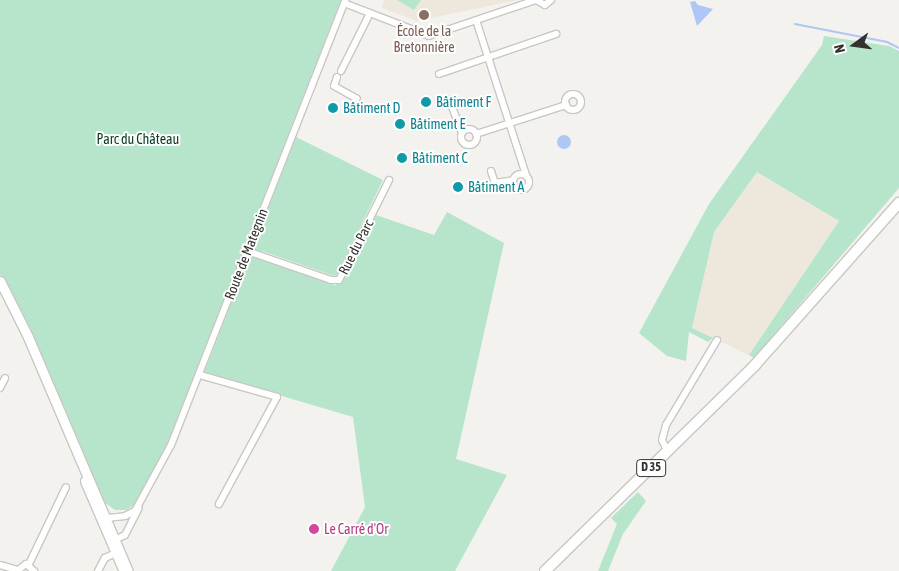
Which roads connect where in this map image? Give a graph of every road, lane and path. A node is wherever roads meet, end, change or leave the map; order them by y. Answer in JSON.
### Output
{"nodes":[{"id":1,"x":536,"y":0,"type":"edge"},
{"id":2,"x":551,"y":0,"type":"edge"},
{"id":3,"x":344,"y":1,"type":"edge"},
{"id":4,"x":370,"y":13,"type":"junction"},
{"id":5,"x":476,"y":20,"type":"junction"},
{"id":6,"x":556,"y":34,"type":"dead end"},
{"id":7,"x":489,"y":57,"type":"junction"},
{"id":8,"x":341,"y":71,"type":"dead end"},
{"id":9,"x":439,"y":74,"type":"dead end"},
{"id":10,"x":337,"y":77,"type":"dead end"},
{"id":11,"x":357,"y":99,"type":"dead end"},
{"id":12,"x":449,"y":99,"type":"dead end"},
{"id":13,"x":566,"y":105,"type":"dead end"},
{"id":14,"x":511,"y":123,"type":"junction"},
{"id":15,"x":462,"y":133,"type":"junction"},
{"id":16,"x":476,"y":134,"type":"junction"},
{"id":17,"x":491,"y":171,"type":"dead end"},
{"id":18,"x":526,"y":175,"type":"junction"},
{"id":19,"x":389,"y":180,"type":"dead end"},
{"id":20,"x":513,"y":180,"type":"junction"},
{"id":21,"x":899,"y":203,"type":"edge"},
{"id":22,"x":247,"y":251,"type":"junction"},
{"id":23,"x":0,"y":281,"type":"edge"},
{"id":24,"x":0,"y":294,"type":"edge"},
{"id":25,"x":717,"y":340,"type":"dead end"},
{"id":26,"x":37,"y":362,"type":"junction"},
{"id":27,"x":200,"y":375,"type":"junction"},
{"id":28,"x":5,"y":378,"type":"dead end"},
{"id":29,"x":0,"y":388,"type":"edge"},
{"id":30,"x":668,"y":452,"type":"junction"},
{"id":31,"x":66,"y":487,"type":"dead end"},
{"id":32,"x":140,"y":504,"type":"junction"},
{"id":33,"x":219,"y":504,"type":"dead end"},
{"id":34,"x":105,"y":521,"type":"junction"},
{"id":35,"x":113,"y":541,"type":"junction"},
{"id":36,"x":117,"y":552,"type":"junction"},
{"id":37,"x":29,"y":564,"type":"junction"},
{"id":38,"x":0,"y":565,"type":"edge"},
{"id":39,"x":17,"y":571,"type":"edge"},
{"id":40,"x":34,"y":571,"type":"edge"},
{"id":41,"x":98,"y":571,"type":"edge"},
{"id":42,"x":126,"y":571,"type":"edge"},
{"id":43,"x":545,"y":571,"type":"edge"}],
"edges":[{"from":1,"to":2,"type":"street"},
{"from":1,"to":5,"type":"street"},
{"from":3,"to":4,"type":"street"},
{"from":3,"to":22,"type":"street","name":"Route de Mategnin"},
{"from":4,"to":5,"type":"street"},
{"from":4,"to":8,"type":"street"},
{"from":5,"to":7,"type":"street"},
{"from":6,"to":7,"type":"street"},
{"from":7,"to":9,"type":"street"},
{"from":7,"to":14,"type":"street"},
{"from":10,"to":11,"type":"street"},
{"from":12,"to":15,"type":"street"},
{"from":13,"to":14,"type":"street"},
{"from":14,"to":16,"type":"street"},
{"from":14,"to":18,"type":"street"},
{"from":15,"to":16,"type":"street"},
{"from":15,"to":16,"type":"street"},
{"from":17,"to":20,"type":"street"},
{"from":18,"to":20,"type":"street"},
{"from":18,"to":20,"type":"street"},
{"from":19,"to":22,"type":"street","name":"Rue du Parc"},
{"from":21,"to":30,"type":"main road","number":"D 35"},
{"from":22,"to":27,"type":"street","name":"Route de Mategnin"},
{"from":23,"to":26,"type":"main road"},
{"from":24,"to":26,"type":"main road"},
{"from":25,"to":30,"type":"street"},
{"from":26,"to":34,"type":"main road"},
{"from":27,"to":32,"type":"street","name":"Route de Mategnin"},
{"from":27,"to":33,"type":"street"},
{"from":28,"to":29,"type":"street"},
{"from":30,"to":43,"type":"main road","number":"D 35"},
{"from":31,"to":37,"type":"street"},
{"from":32,"to":34,"type":"street"},
{"from":32,"to":35,"type":"street","name":"Route de Mategnin"},
{"from":34,"to":35,"type":"main road"},
{"from":35,"to":36,"type":"main road"},
{"from":36,"to":41,"type":"street"},
{"from":36,"to":42,"type":"main road"},
{"from":37,"to":39,"type":"street"},
{"from":37,"to":40,"type":"street"},
{"from":38,"to":39,"type":"street"}]}
